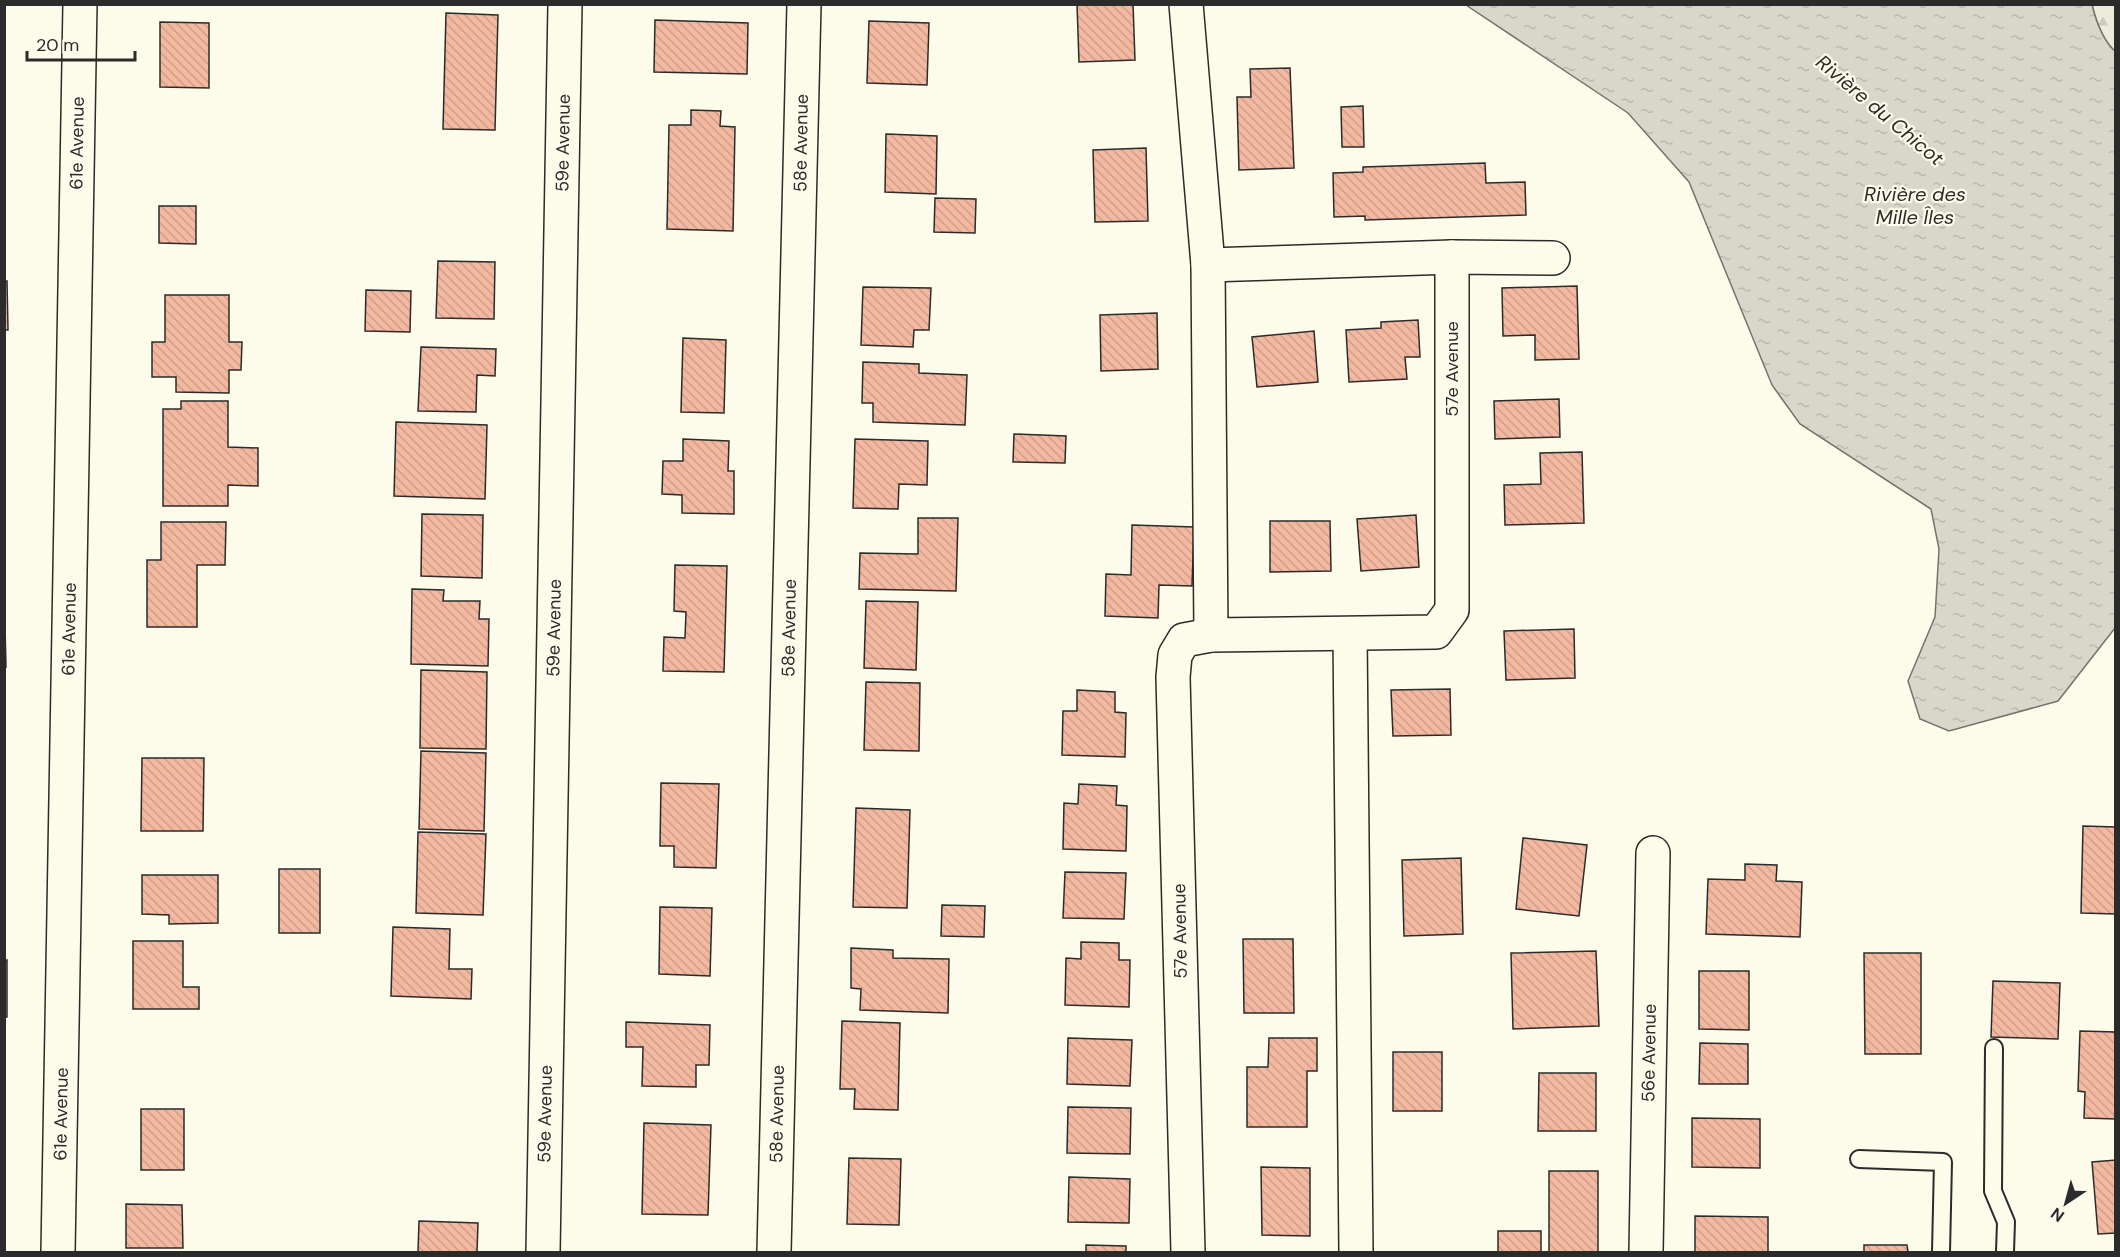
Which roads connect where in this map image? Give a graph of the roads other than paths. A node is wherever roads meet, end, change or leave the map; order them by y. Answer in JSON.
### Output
{"nodes":[{"id":1,"x":80,"y":4,"type":"edge"},
{"id":2,"x":566,"y":4,"type":"edge"},
{"id":3,"x":804,"y":4,"type":"edge"},
{"id":4,"x":1186,"y":4,"type":"edge"},
{"id":5,"x":1452,"y":257,"type":"junction"},
{"id":6,"x":1553,"y":258,"type":"dead end"},
{"id":7,"x":1209,"y":265,"type":"junction"},
{"id":8,"x":1350,"y":634,"type":"junction"},
{"id":9,"x":1211,"y":635,"type":"junction"},
{"id":10,"x":1653,"y":853,"type":"dead end"},
{"id":11,"x":1994,"y":1048,"type":"dead end"},
{"id":12,"x":1859,"y":1158,"type":"dead end"},
{"id":13,"x":58,"y":1252,"type":"edge"},
{"id":14,"x":543,"y":1252,"type":"edge"},
{"id":15,"x":774,"y":1252,"type":"edge"},
{"id":16,"x":1188,"y":1252,"type":"edge"},
{"id":17,"x":1356,"y":1252,"type":"edge"},
{"id":18,"x":1646,"y":1252,"type":"edge"},
{"id":19,"x":1941,"y":1252,"type":"edge"},
{"id":20,"x":2005,"y":1252,"type":"edge"}],
"edges":[{"from":1,"to":13,"type":"street","name":"61e Avenue"},
{"from":2,"to":14,"type":"street","name":"59e Avenue"},
{"from":3,"to":15,"type":"street","name":"58e Avenue"},
{"from":4,"to":7,"type":"street"},
{"from":5,"to":6,"type":"street"},
{"from":5,"to":7,"type":"street"},
{"from":5,"to":8,"type":"street","name":"57e Avenue"},
{"from":7,"to":9,"type":"street"},
{"from":8,"to":9,"type":"street","name":"57e Avenue"},
{"from":8,"to":17,"type":"street"},
{"from":9,"to":16,"type":"street","name":"57e Avenue"},
{"from":10,"to":18,"type":"street","name":"56e Avenue"},
{"from":11,"to":20,"type":"lane"},
{"from":12,"to":19,"type":"lane"}]}
